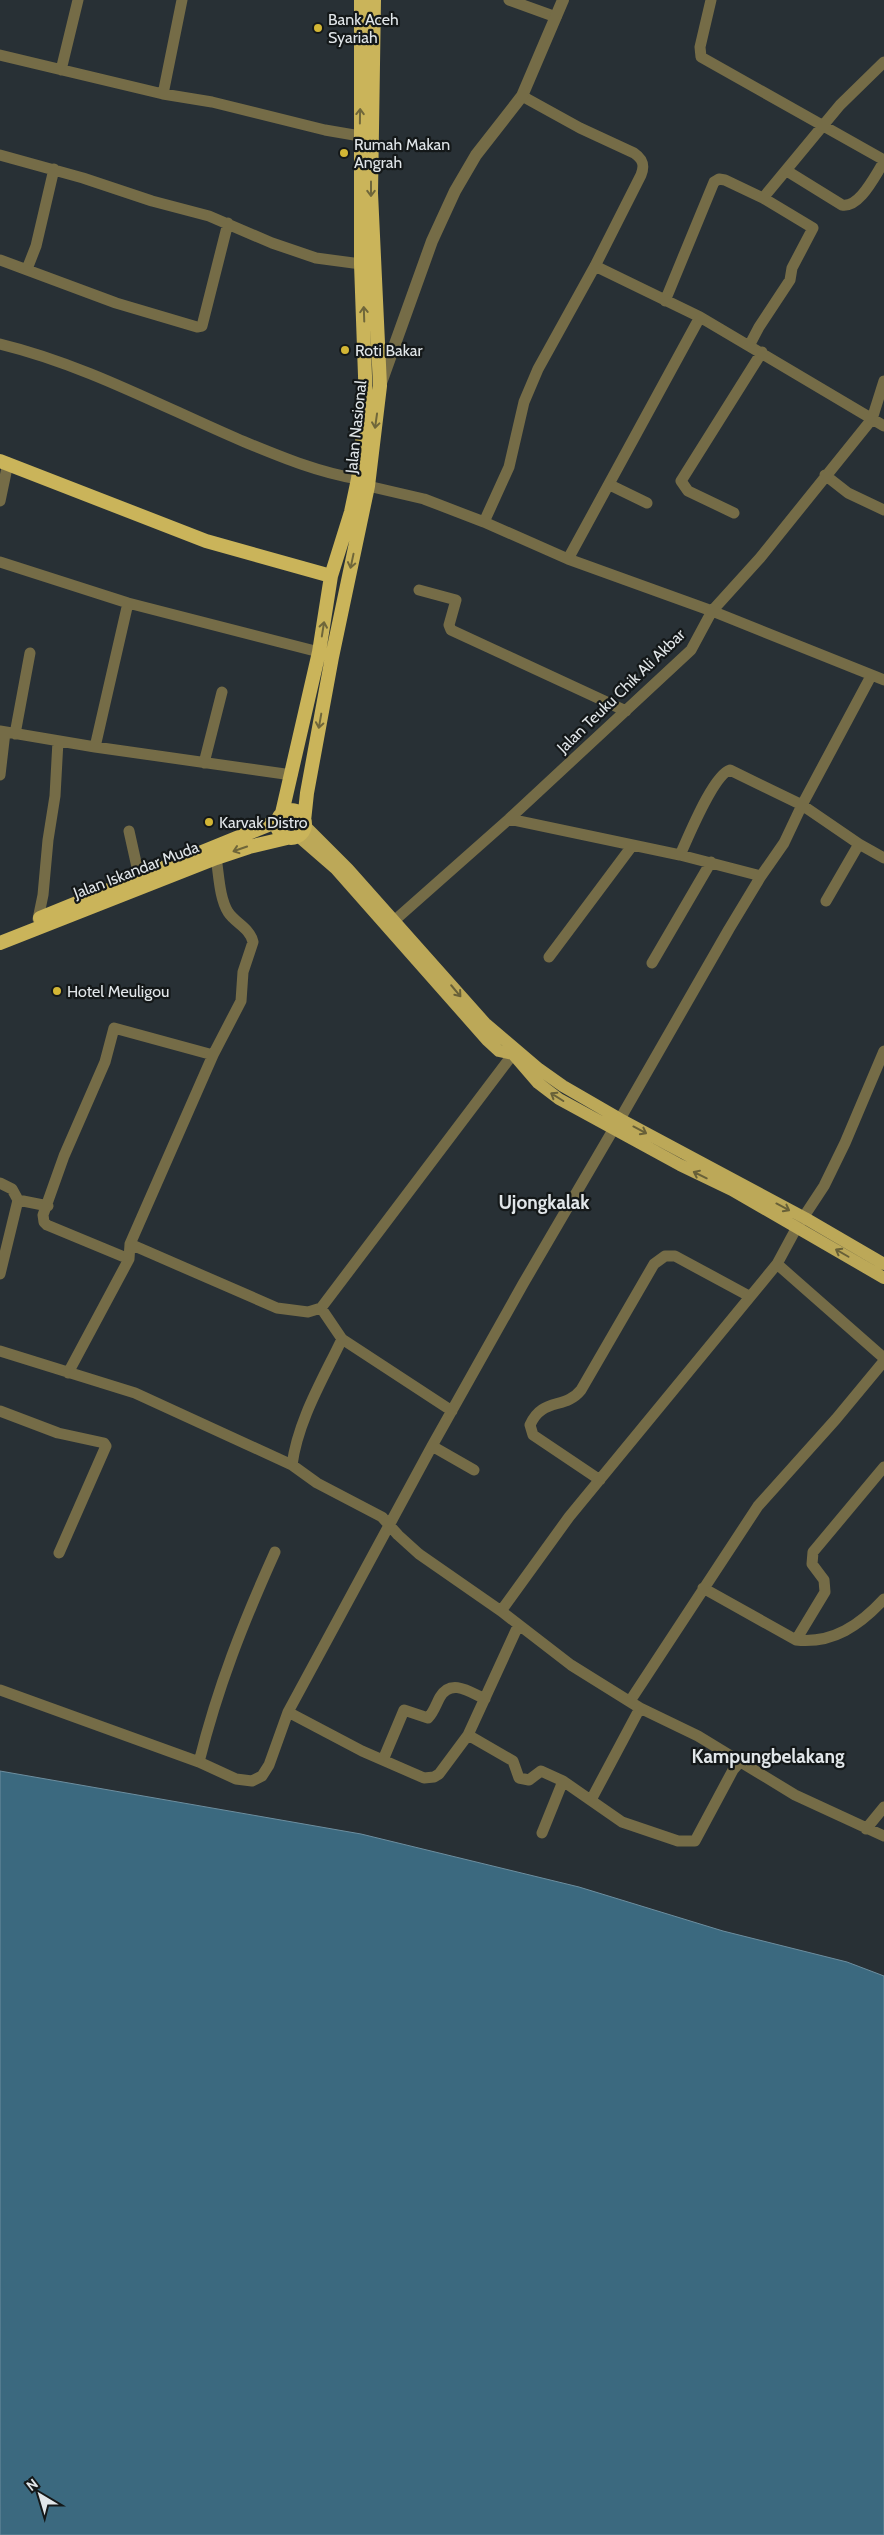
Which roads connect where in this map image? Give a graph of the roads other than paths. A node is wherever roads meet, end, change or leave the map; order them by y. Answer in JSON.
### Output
{"nodes":[{"id":1,"x":78,"y":0,"type":"edge"},
{"id":2,"x":182,"y":0,"type":"edge"},
{"id":3,"x":368,"y":0,"type":"edge"},
{"id":4,"x":509,"y":0,"type":"edge"},
{"id":5,"x":563,"y":0,"type":"edge"},
{"id":6,"x":711,"y":0,"type":"edge"},
{"id":7,"x":556,"y":17,"type":"junction"},
{"id":8,"x":0,"y":55,"type":"edge"},
{"id":9,"x":884,"y":62,"type":"edge"},
{"id":10,"x":61,"y":70,"type":"junction"},
{"id":11,"x":163,"y":94,"type":"junction"},
{"id":12,"x":522,"y":96,"type":"junction"},
{"id":13,"x":822,"y":127,"type":"junction"},
{"id":14,"x":360,"y":136,"type":"junction"},
{"id":15,"x":0,"y":155,"type":"edge"},
{"id":16,"x":884,"y":161,"type":"edge"},
{"id":17,"x":54,"y":169,"type":"junction"},
{"id":18,"x":787,"y":171,"type":"junction"},
{"id":19,"x":764,"y":198,"type":"junction"},
{"id":20,"x":228,"y":223,"type":"junction"},
{"id":21,"x":0,"y":260,"type":"edge"},
{"id":22,"x":362,"y":264,"type":"junction"},
{"id":23,"x":595,"y":266,"type":"junction"},
{"id":24,"x":27,"y":269,"type":"junction"},
{"id":25,"x":666,"y":301,"type":"junction"},
{"id":26,"x":700,"y":317,"type":"junction"},
{"id":27,"x":0,"y":344,"type":"edge"},
{"id":28,"x":750,"y":346,"type":"junction"},
{"id":29,"x":762,"y":352,"type":"junction"},
{"id":30,"x":884,"y":381,"type":"edge"},
{"id":31,"x":380,"y":386,"type":"junction"},
{"id":32,"x":872,"y":419,"type":"junction"},
{"id":33,"x":884,"y":426,"type":"edge"},
{"id":34,"x":4,"y":462,"type":"edge"},
{"id":35,"x":825,"y":475,"type":"junction"},
{"id":36,"x":610,"y":486,"type":"junction"},
{"id":37,"x":359,"y":498,"type":"junction"},
{"id":38,"x":0,"y":501,"type":"edge"},
{"id":39,"x":647,"y":503,"type":"dead end"},
{"id":40,"x":884,"y":510,"type":"edge"},
{"id":41,"x":734,"y":512,"type":"dead end"},
{"id":42,"x":484,"y":522,"type":"junction"},
{"id":43,"x":568,"y":559,"type":"junction"},
{"id":44,"x":0,"y":562,"type":"edge"},
{"id":45,"x":331,"y":576,"type":"junction"},
{"id":46,"x":419,"y":590,"type":"dead end"},
{"id":47,"x":128,"y":603,"type":"junction"},
{"id":48,"x":712,"y":611,"type":"junction"},
{"id":49,"x":319,"y":652,"type":"junction"},
{"id":50,"x":30,"y":653,"type":"dead end"},
{"id":51,"x":871,"y":676,"type":"junction"},
{"id":52,"x":884,"y":680,"type":"edge"},
{"id":53,"x":222,"y":692,"type":"dead end"},
{"id":54,"x":626,"y":711,"type":"junction"},
{"id":55,"x":7,"y":732,"type":"edge"},
{"id":56,"x":58,"y":741,"type":"junction"},
{"id":57,"x":95,"y":747,"type":"junction"},
{"id":58,"x":204,"y":763,"type":"junction"},
{"id":59,"x":0,"y":775,"type":"edge"},
{"id":60,"x":292,"y":775,"type":"junction"},
{"id":61,"x":802,"y":805,"type":"junction"},
{"id":62,"x":280,"y":817,"type":"junction"},
{"id":63,"x":510,"y":819,"type":"junction"},
{"id":64,"x":129,"y":830,"type":"dead end"},
{"id":65,"x":299,"y":830,"type":"junction"},
{"id":66,"x":859,"y":844,"type":"junction"},
{"id":67,"x":632,"y":846,"type":"junction"},
{"id":68,"x":680,"y":855,"type":"junction"},
{"id":69,"x":216,"y":858,"type":"junction"},
{"id":70,"x":884,"y":858,"type":"edge"},
{"id":71,"x":711,"y":862,"type":"junction"},
{"id":72,"x":139,"y":876,"type":"junction"},
{"id":73,"x":761,"y":876,"type":"junction"},
{"id":74,"x":826,"y":901,"type":"dead end"},
{"id":75,"x":38,"y":919,"type":"junction"},
{"id":76,"x":395,"y":920,"type":"junction"},
{"id":77,"x":0,"y":934,"type":"edge"},
{"id":78,"x":0,"y":943,"type":"edge"},
{"id":79,"x":549,"y":958,"type":"dead end"},
{"id":80,"x":652,"y":963,"type":"dead end"},
{"id":81,"x":884,"y":1051,"type":"edge"},
{"id":82,"x":513,"y":1054,"type":"junction"},
{"id":83,"x":213,"y":1055,"type":"junction"},
{"id":84,"x":616,"y":1124,"type":"junction"},
{"id":85,"x":0,"y":1184,"type":"edge"},
{"id":86,"x":18,"y":1200,"type":"junction"},
{"id":87,"x":48,"y":1206,"type":"junction"},
{"id":88,"x":801,"y":1223,"type":"junction"},
{"id":89,"x":4,"y":1235,"type":"edge"},
{"id":90,"x":130,"y":1244,"type":"junction"},
{"id":91,"x":129,"y":1259,"type":"junction"},
{"id":92,"x":777,"y":1264,"type":"junction"},
{"id":93,"x":884,"y":1264,"type":"edge"},
{"id":94,"x":0,"y":1274,"type":"edge"},
{"id":95,"x":884,"y":1278,"type":"edge"},
{"id":96,"x":749,"y":1296,"type":"junction"},
{"id":97,"x":320,"y":1308,"type":"junction"},
{"id":98,"x":342,"y":1339,"type":"junction"},
{"id":99,"x":0,"y":1351,"type":"edge"},
{"id":100,"x":884,"y":1360,"type":"edge"},
{"id":101,"x":68,"y":1373,"type":"junction"},
{"id":102,"x":0,"y":1411,"type":"edge"},
{"id":103,"x":452,"y":1411,"type":"junction"},
{"id":104,"x":432,"y":1446,"type":"junction"},
{"id":105,"x":292,"y":1465,"type":"junction"},
{"id":106,"x":884,"y":1467,"type":"edge"},
{"id":107,"x":474,"y":1470,"type":"dead end"},
{"id":108,"x":600,"y":1480,"type":"junction"},
{"id":109,"x":390,"y":1525,"type":"junction"},
{"id":110,"x":276,"y":1552,"type":"dead end"},
{"id":111,"x":58,"y":1553,"type":"dead end"},
{"id":112,"x":703,"y":1588,"type":"junction"},
{"id":113,"x":884,"y":1599,"type":"edge"},
{"id":114,"x":501,"y":1611,"type":"junction"},
{"id":115,"x":518,"y":1626,"type":"junction"},
{"id":116,"x":796,"y":1640,"type":"junction"},
{"id":117,"x":0,"y":1690,"type":"edge"},
{"id":118,"x":485,"y":1699,"type":"junction"},
{"id":119,"x":635,"y":1704,"type":"junction"},
{"id":120,"x":288,"y":1712,"type":"junction"},
{"id":121,"x":468,"y":1735,"type":"junction"},
{"id":122,"x":383,"y":1760,"type":"junction"},
{"id":123,"x":199,"y":1762,"type":"junction"},
{"id":124,"x":740,"y":1762,"type":"junction"},
{"id":125,"x":563,"y":1781,"type":"junction"},
{"id":126,"x":591,"y":1800,"type":"junction"},
{"id":127,"x":884,"y":1807,"type":"edge"},
{"id":128,"x":866,"y":1829,"type":"junction"},
{"id":129,"x":542,"y":1833,"type":"dead end"},
{"id":130,"x":884,"y":1836,"type":"edge"}],
"edges":[{"from":1,"to":10,"type":"street"},
{"from":2,"to":11,"type":"street"},
{"from":14,"to":3,"type":"highway","name":"Jalan Nasional","one_way":true},
{"from":3,"to":31,"type":"highway","name":"Jalan Nasional","one_way":true},
{"from":4,"to":7,"type":"street"},
{"from":5,"to":7,"type":"street"},
{"from":6,"to":13,"type":"street"},
{"from":7,"to":12,"type":"street"},
{"from":8,"to":10,"type":"street"},
{"from":9,"to":13,"type":"street"},
{"from":10,"to":11,"type":"street"},
{"from":11,"to":14,"type":"street"},
{"from":12,"to":23,"type":"street"},
{"from":12,"to":31,"type":"street"},
{"from":13,"to":16,"type":"street"},
{"from":13,"to":18,"type":"street"},
{"from":14,"to":22,"type":"highway","name":"Jalan Nasional"},
{"from":15,"to":17,"type":"street"},
{"from":16,"to":18,"type":"street"},
{"from":17,"to":20,"type":"street"},
{"from":17,"to":24,"type":"street"},
{"from":18,"to":19,"type":"street"},
{"from":19,"to":25,"type":"street"},
{"from":19,"to":28,"type":"street"},
{"from":20,"to":22,"type":"street"},
{"from":20,"to":24,"type":"street"},
{"from":21,"to":24,"type":"street"},
{"from":37,"to":22,"type":"highway","name":"Jalan Nasional","one_way":true},
{"from":23,"to":25,"type":"street"},
{"from":23,"to":42,"type":"street"},
{"from":25,"to":26,"type":"street"},
{"from":26,"to":28,"type":"street"},
{"from":26,"to":36,"type":"street"},
{"from":27,"to":37,"type":"street"},
{"from":28,"to":29,"type":"street"},
{"from":29,"to":32,"type":"street"},
{"from":29,"to":41,"type":"street"},
{"from":30,"to":32,"type":"street","name":"Jalan Teuku Chik Ali Akbar"},
{"from":31,"to":37,"type":"highway","name":"Jalan Nasional","one_way":true},
{"from":32,"to":33,"type":"street"},
{"from":32,"to":35,"type":"street","name":"Jalan Teuku Chik Ali Akbar"},
{"from":34,"to":38,"type":"street"},
{"from":34,"to":45,"type":"highway"},
{"from":35,"to":40,"type":"street"},
{"from":35,"to":48,"type":"street","name":"Jalan Teuku Chik Ali Akbar"},
{"from":36,"to":39,"type":"street"},
{"from":36,"to":43,"type":"street"},
{"from":37,"to":42,"type":"street"},
{"from":37,"to":45,"type":"highway","name":"Jalan Nasional"},
{"from":37,"to":65,"type":"highway","name":"Jalan Nasional","one_way":true},
{"from":42,"to":43,"type":"street"},
{"from":43,"to":48,"type":"street"},
{"from":44,"to":47,"type":"street"},
{"from":49,"to":45,"type":"highway","name":"Jalan Nasional","one_way":true},
{"from":46,"to":54,"type":"street"},
{"from":47,"to":49,"type":"street"},
{"from":47,"to":57,"type":"street"},
{"from":48,"to":51,"type":"street"},
{"from":48,"to":54,"type":"street","name":"Jalan Teuku Chik Ali Akbar"},
{"from":49,"to":60,"type":"highway","name":"Jalan Nasional"},
{"from":50,"to":55,"type":"street"},
{"from":51,"to":52,"type":"street"},
{"from":51,"to":61,"type":"street"},
{"from":53,"to":58,"type":"street"},
{"from":54,"to":63,"type":"street","name":"Jalan Teuku Chik Ali Akbar"},
{"from":55,"to":56,"type":"street"},
{"from":55,"to":59,"type":"street"},
{"from":56,"to":57,"type":"street"},
{"from":56,"to":75,"type":"street"},
{"from":57,"to":58,"type":"street"},
{"from":58,"to":60,"type":"street"},
{"from":60,"to":62,"type":"highway","name":"Jalan Nasional"},
{"from":61,"to":66,"type":"street"},
{"from":61,"to":68,"type":"street"},
{"from":61,"to":73,"type":"street"},
{"from":62,"to":65,"type":"highway"},
{"from":62,"to":65,"type":"highway"},
{"from":62,"to":72,"type":"highway","name":"Jalan Iskandar Muda"},
{"from":63,"to":67,"type":"street"},
{"from":63,"to":76,"type":"street","name":"Jalan Teuku Chik Ali Akbar"},
{"from":64,"to":72,"type":"street"},
{"from":65,"to":69,"type":"highway","name":"Jalan Iskandar Muda","one_way":true},
{"from":65,"to":76,"type":"main road"},
{"from":65,"to":82,"type":"main road"},
{"from":66,"to":70,"type":"street"},
{"from":66,"to":74,"type":"street"},
{"from":67,"to":68,"type":"street"},
{"from":67,"to":79,"type":"street"},
{"from":68,"to":71,"type":"street"},
{"from":69,"to":78,"type":"highway","name":"Jalan Iskandar Muda"},
{"from":69,"to":83,"type":"street"},
{"from":71,"to":73,"type":"street"},
{"from":71,"to":80,"type":"street"},
{"from":72,"to":75,"type":"highway","name":"Jalan Iskandar Muda"},
{"from":73,"to":84,"type":"street"},
{"from":75,"to":77,"type":"highway","name":"Jalan Iskandar Muda"},
{"from":76,"to":84,"type":"main road","one_way":true},
{"from":81,"to":88,"type":"street"},
{"from":84,"to":82,"type":"main road","one_way":true},
{"from":82,"to":97,"type":"street"},
{"from":83,"to":87,"type":"street"},
{"from":83,"to":90,"type":"street"},
{"from":84,"to":88,"type":"main road"},
{"from":84,"to":103,"type":"street"},
{"from":85,"to":86,"type":"street"},
{"from":86,"to":87,"type":"street"},
{"from":86,"to":89,"type":"street"},
{"from":87,"to":91,"type":"street"},
{"from":88,"to":92,"type":"street"},
{"from":88,"to":93,"type":"main road"},
{"from":95,"to":88,"type":"main road","one_way":true},
{"from":89,"to":94,"type":"street"},
{"from":90,"to":91,"type":"street"},
{"from":90,"to":97,"type":"street"},
{"from":91,"to":101,"type":"street"},
{"from":92,"to":96,"type":"street"},
{"from":92,"to":100,"type":"street"},
{"from":96,"to":108,"type":"street"},
{"from":96,"to":108,"type":"street"},
{"from":97,"to":98,"type":"street"},
{"from":98,"to":103,"type":"street"},
{"from":98,"to":105,"type":"street"},
{"from":99,"to":101,"type":"street"},
{"from":100,"to":112,"type":"street"},
{"from":101,"to":105,"type":"street"},
{"from":102,"to":111,"type":"street"},
{"from":103,"to":104,"type":"street"},
{"from":104,"to":107,"type":"street"},
{"from":104,"to":109,"type":"street"},
{"from":105,"to":109,"type":"street"},
{"from":106,"to":116,"type":"street"},
{"from":108,"to":114,"type":"street"},
{"from":109,"to":114,"type":"street"},
{"from":109,"to":120,"type":"street"},
{"from":110,"to":123,"type":"street"},
{"from":112,"to":116,"type":"street"},
{"from":112,"to":119,"type":"street"},
{"from":113,"to":116,"type":"street"},
{"from":114,"to":115,"type":"street"},
{"from":115,"to":118,"type":"street"},
{"from":115,"to":119,"type":"street"},
{"from":117,"to":123,"type":"street"},
{"from":118,"to":121,"type":"street"},
{"from":118,"to":122,"type":"street"},
{"from":119,"to":124,"type":"street"},
{"from":119,"to":126,"type":"street"},
{"from":120,"to":122,"type":"street"},
{"from":120,"to":123,"type":"street"},
{"from":121,"to":122,"type":"street"},
{"from":121,"to":125,"type":"street"},
{"from":124,"to":126,"type":"street"},
{"from":124,"to":128,"type":"street"},
{"from":125,"to":126,"type":"street"},
{"from":125,"to":129,"type":"street"},
{"from":127,"to":128,"type":"street"},
{"from":128,"to":130,"type":"street"}]}
